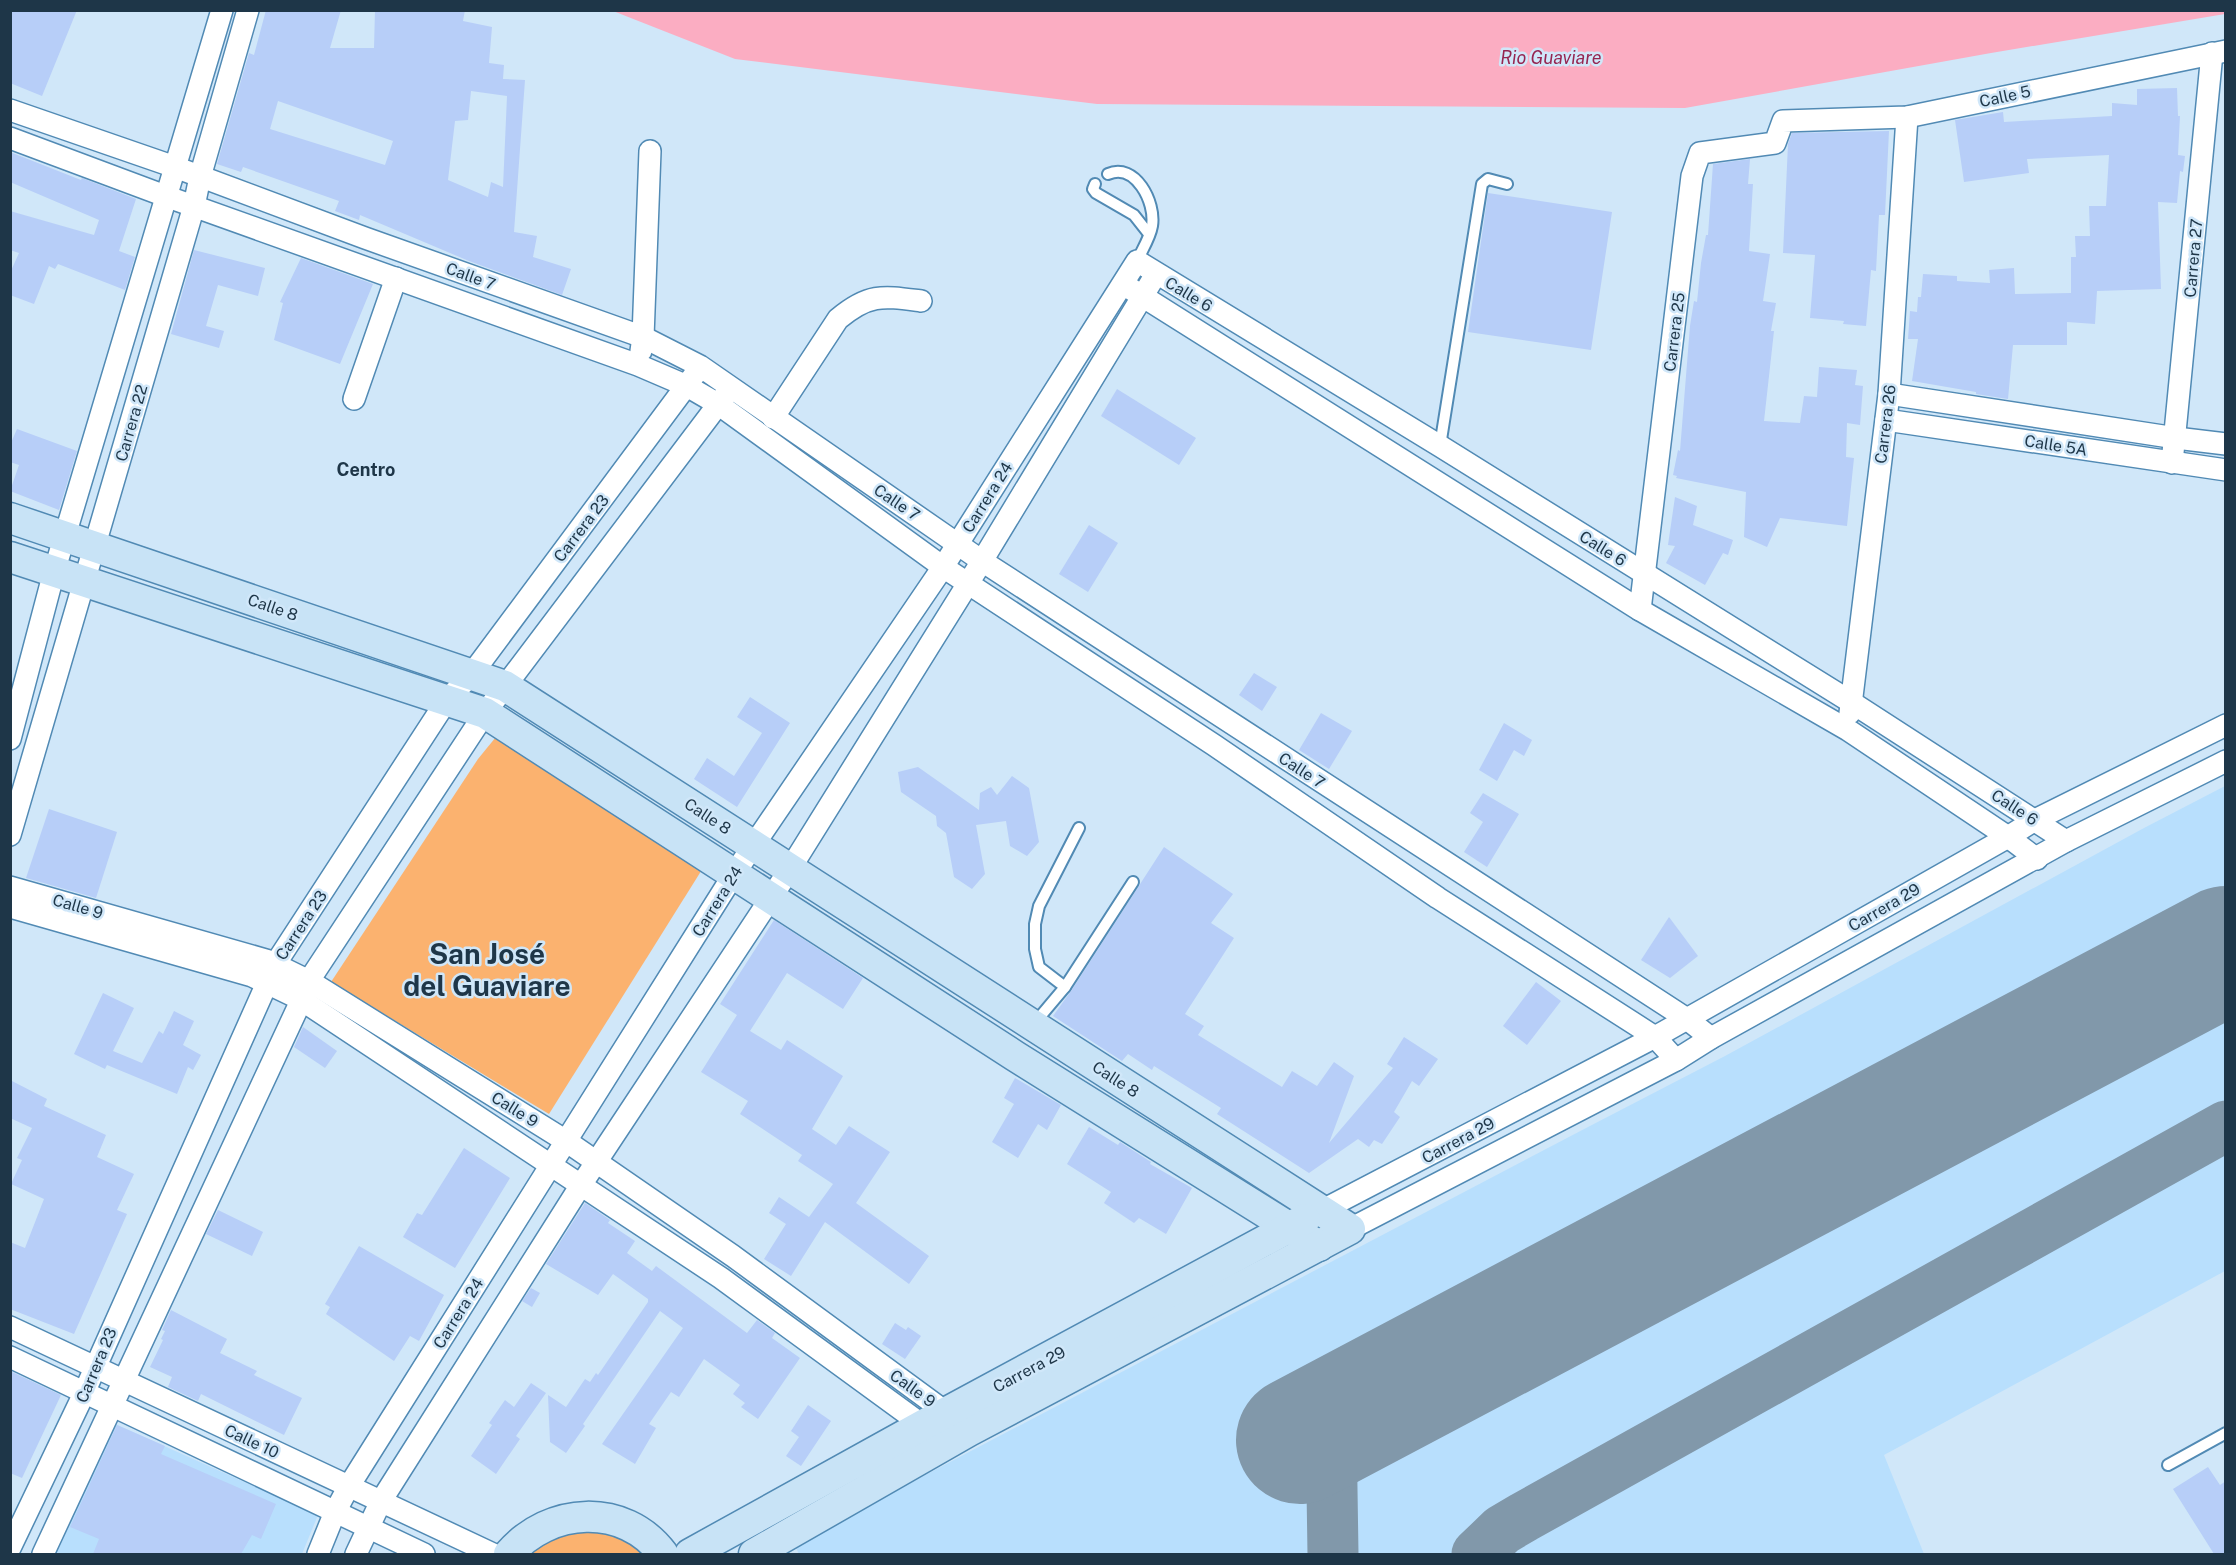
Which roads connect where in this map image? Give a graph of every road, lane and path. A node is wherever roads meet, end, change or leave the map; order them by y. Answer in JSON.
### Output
{"nodes":[{"id":1,"x":222,"y":10,"type":"edge"},
{"id":2,"x":248,"y":10,"type":"edge"},
{"id":3,"x":2219,"y":52,"type":"edge"},
{"id":4,"x":10,"y":110,"type":"edge"},
{"id":5,"x":1907,"y":117,"type":"junction"},
{"id":6,"x":1783,"y":121,"type":"joint"},
{"id":7,"x":10,"y":138,"type":"edge"},
{"id":8,"x":651,"y":151,"type":"dead end"},
{"id":9,"x":175,"y":167,"type":"junction"},
{"id":10,"x":1108,"y":174,"type":"dead end"},
{"id":11,"x":200,"y":177,"type":"junction"},
{"id":12,"x":1095,"y":184,"type":"dead end"},
{"id":13,"x":1507,"y":184,"type":"dead end"},
{"id":14,"x":168,"y":197,"type":"junction"},
{"id":15,"x":194,"y":206,"type":"junction"},
{"id":16,"x":1149,"y":234,"type":"junction"},
{"id":17,"x":364,"y":238,"type":"junction"},
{"id":18,"x":1137,"y":261,"type":"junction"},
{"id":19,"x":355,"y":263,"type":"junction"},
{"id":20,"x":1156,"y":274,"type":"junction"},
{"id":21,"x":396,"y":278,"type":"junction"},
{"id":22,"x":1122,"y":284,"type":"junction"},
{"id":23,"x":1143,"y":296,"type":"junction"},
{"id":24,"x":921,"y":301,"type":"dead end"},
{"id":25,"x":643,"y":338,"type":"junction"},
{"id":26,"x":638,"y":365,"type":"junction"},
{"id":27,"x":700,"y":366,"type":"junction"},
{"id":28,"x":687,"y":386,"type":"junction"},
{"id":29,"x":732,"y":388,"type":"junction"},
{"id":30,"x":1889,"y":394,"type":"junction"},
{"id":31,"x":354,"y":399,"type":"dead end"},
{"id":32,"x":718,"y":404,"type":"junction"},
{"id":33,"x":773,"y":418,"type":"junction"},
{"id":34,"x":1886,"y":420,"type":"junction"},
{"id":35,"x":2175,"y":438,"type":"junction"},
{"id":36,"x":2226,"y":444,"type":"edge"},
{"id":37,"x":1440,"y":446,"type":"junction"},
{"id":38,"x":2172,"y":463,"type":"junction"},
{"id":39,"x":2226,"y":470,"type":"edge"},
{"id":40,"x":10,"y":518,"type":"edge"},
{"id":41,"x":66,"y":537,"type":"junction"},
{"id":42,"x":958,"y":544,"type":"junction"},
{"id":43,"x":95,"y":547,"type":"junction"},
{"id":44,"x":10,"y":557,"type":"edge"},
{"id":45,"x":982,"y":561,"type":"junction"},
{"id":46,"x":943,"y":567,"type":"junction"},
{"id":47,"x":54,"y":572,"type":"junction"},
{"id":48,"x":1643,"y":573,"type":"junction"},
{"id":49,"x":83,"y":581,"type":"junction"},
{"id":50,"x":968,"y":582,"type":"junction"},
{"id":51,"x":1640,"y":610,"type":"junction"},
{"id":52,"x":471,"y":675,"type":"junction"},
{"id":53,"x":505,"y":686,"type":"junction"},
{"id":54,"x":447,"y":700,"type":"junction"},
{"id":55,"x":1851,"y":702,"type":"junction"},
{"id":56,"x":485,"y":713,"type":"junction"},
{"id":57,"x":1229,"y":723,"type":"junction"},
{"id":58,"x":2226,"y":725,"type":"edge"},
{"id":59,"x":1848,"y":730,"type":"junction"},
{"id":60,"x":10,"y":739,"type":"edge"},
{"id":61,"x":1214,"y":745,"type":"junction"},
{"id":62,"x":2226,"y":761,"type":"edge"},
{"id":63,"x":2035,"y":820,"type":"junction"},
{"id":64,"x":1079,"y":828,"type":"dead end"},
{"id":65,"x":10,"y":835,"type":"edge"},
{"id":66,"x":2008,"y":837,"type":"junction"},
{"id":67,"x":2066,"y":841,"type":"junction"},
{"id":68,"x":753,"y":846,"type":"junction"},
{"id":69,"x":2037,"y":859,"type":"junction"},
{"id":70,"x":790,"y":869,"type":"junction"},
{"id":71,"x":1458,"y":872,"type":"junction"},
{"id":72,"x":734,"y":874,"type":"junction"},
{"id":73,"x":1133,"y":882,"type":"dead end"},
{"id":74,"x":10,"y":887,"type":"edge"},
{"id":75,"x":771,"y":897,"type":"junction"},
{"id":76,"x":1438,"y":898,"type":"junction"},
{"id":77,"x":10,"y":908,"type":"edge"},
{"id":78,"x":271,"y":973,"type":"junction"},
{"id":79,"x":1065,"y":987,"type":"junction"},
{"id":80,"x":305,"y":990,"type":"junction"},
{"id":81,"x":1687,"y":1019,"type":"junction"},
{"id":82,"x":1033,"y":1026,"type":"junction"},
{"id":83,"x":1655,"y":1037,"type":"junction"},
{"id":84,"x":1711,"y":1038,"type":"junction"},
{"id":85,"x":1015,"y":1056,"type":"junction"},
{"id":86,"x":1676,"y":1060,"type":"junction"},
{"id":87,"x":566,"y":1141,"type":"junction"},
{"id":88,"x":596,"y":1162,"type":"junction"},
{"id":89,"x":550,"y":1166,"type":"junction"},
{"id":90,"x":581,"y":1185,"type":"junction"},
{"id":91,"x":1321,"y":1211,"type":"junction"},
{"id":92,"x":1290,"y":1227,"type":"junction"},
{"id":93,"x":1350,"y":1230,"type":"junction"},
{"id":94,"x":1319,"y":1246,"type":"junction"},
{"id":95,"x":733,"y":1256,"type":"junction"},
{"id":96,"x":722,"y":1278,"type":"junction"},
{"id":97,"x":10,"y":1327,"type":"edge"},
{"id":98,"x":10,"y":1357,"type":"edge"},
{"id":99,"x":94,"y":1366,"type":"junction"},
{"id":100,"x":124,"y":1380,"type":"junction"},
{"id":101,"x":84,"y":1392,"type":"junction"},
{"id":102,"x":113,"y":1406,"type":"junction"},
{"id":103,"x":947,"y":1428,"type":"junction"},
{"id":104,"x":2226,"y":1433,"type":"edge"},
{"id":105,"x":2168,"y":1465,"type":"dead end"},
{"id":106,"x":349,"y":1486,"type":"junction"},
{"id":107,"x":381,"y":1501,"type":"junction"},
{"id":108,"x":335,"y":1512,"type":"junction"},
{"id":109,"x":368,"y":1527,"type":"junction"},
{"id":110,"x":10,"y":1548,"type":"edge"},
{"id":111,"x":43,"y":1554,"type":"edge"},
{"id":112,"x":318,"y":1554,"type":"edge"},
{"id":113,"x":356,"y":1554,"type":"edge"},
{"id":114,"x":424,"y":1554,"type":"edge"},
{"id":115,"x":493,"y":1554,"type":"edge"},
{"id":116,"x":509,"y":1554,"type":"edge"},
{"id":117,"x":663,"y":1554,"type":"edge"},
{"id":118,"x":690,"y":1554,"type":"edge"},
{"id":119,"x":754,"y":1554,"type":"edge"}],
"edges":[{"from":1,"to":9,"type":"street","name":"Carrera 22"},
{"from":2,"to":11,"type":"street","name":"Carrera 22"},
{"from":3,"to":5,"type":"street","name":"Calle 5"},
{"from":3,"to":35,"type":"street","name":"Carrera 27"},
{"from":4,"to":9,"type":"street","name":"Calle 7"},
{"from":5,"to":6,"type":"street","name":"Calle 5"},
{"from":5,"to":30,"type":"street","name":"Carrera 26"},
{"from":6,"to":48,"type":"street","name":"Carrera 25"},
{"from":7,"to":14,"type":"street","name":"Calle 7"},
{"from":8,"to":25,"type":"street"},
{"from":9,"to":11,"type":"street","name":"Calle 7"},
{"from":9,"to":14,"type":"street","name":"Carrera 22"},
{"from":10,"to":16,"type":"lane"},
{"from":11,"to":15,"type":"street","name":"Carrera 22"},
{"from":11,"to":17,"type":"street","name":"Calle 7"},
{"from":12,"to":16,"type":"lane"},
{"from":13,"to":37,"type":"lane"},
{"from":14,"to":15,"type":"street","name":"Calle 7"},
{"from":14,"to":41,"type":"street","name":"Carrera 22"},
{"from":15,"to":19,"type":"street","name":"Calle 7"},
{"from":15,"to":43,"type":"street","name":"Carrera 22"},
{"from":16,"to":18,"type":"lane"},
{"from":17,"to":19,"type":"street"},
{"from":17,"to":25,"type":"street","name":"Calle 7"},
{"from":18,"to":20,"type":"street","name":"Calle 6"},
{"from":18,"to":22,"type":"street","name":"Carrera 24"},
{"from":19,"to":21,"type":"street","name":"Calle 7"},
{"from":20,"to":23,"type":"street","name":"Carrera 24"},
{"from":20,"to":37,"type":"street","name":"Calle 6"},
{"from":21,"to":26,"type":"street","name":"Calle 7"},
{"from":21,"to":31,"type":"street"},
{"from":22,"to":23,"type":"street","name":"Calle 6"},
{"from":22,"to":42,"type":"street","name":"Carrera 24"},
{"from":23,"to":45,"type":"street","name":"Carrera 24"},
{"from":23,"to":51,"type":"street","name":"Calle 6"},
{"from":24,"to":33,"type":"street"},
{"from":25,"to":26,"type":"street"},
{"from":25,"to":27,"type":"street","name":"Calle 7"},
{"from":26,"to":28,"type":"street","name":"Calle 7"},
{"from":27,"to":28,"type":"street","name":"Carrera 23"},
{"from":27,"to":29,"type":"street","name":"Calle 7"},
{"from":28,"to":32,"type":"street","name":"Calle 7"},
{"from":28,"to":52,"type":"street","name":"Carrera 23"},
{"from":29,"to":32,"type":"street","name":"Carrera 23"},
{"from":29,"to":33,"type":"street","name":"Calle 7"},
{"from":30,"to":34,"type":"street","name":"Carrera 26"},
{"from":30,"to":35,"type":"street","name":"Calle 5A"},
{"from":32,"to":46,"type":"street","name":"Calle 7"},
{"from":32,"to":53,"type":"street","name":"Carrera 23"},
{"from":33,"to":42,"type":"street","name":"Calle 7"},
{"from":34,"to":38,"type":"street","name":"Calle 5A"},
{"from":34,"to":55,"type":"street","name":"Carrera 26"},
{"from":35,"to":36,"type":"street","name":"Calle 5A"},
{"from":35,"to":38,"type":"street","name":"Carrera 27"},
{"from":37,"to":48,"type":"street","name":"Calle 6"},
{"from":38,"to":39,"type":"street","name":"Calle 5A"},
{"from":40,"to":41,"type":"main road","name":"Calle 8"},
{"from":41,"to":43,"type":"main road","name":"Calle 8"},
{"from":41,"to":47,"type":"street","name":"Carrera 22"},
{"from":42,"to":45,"type":"street","name":"Calle 7"},
{"from":42,"to":46,"type":"street","name":"Carrera 24"},
{"from":43,"to":49,"type":"street","name":"Carrera 22"},
{"from":43,"to":52,"type":"main road","name":"Calle 8"},
{"from":44,"to":47,"type":"main road","name":"Calle 8"},
{"from":45,"to":50,"type":"street","name":"Carrera 24"},
{"from":45,"to":57,"type":"street","name":"Calle 7"},
{"from":46,"to":50,"type":"street","name":"Calle 7"},
{"from":46,"to":68,"type":"street","name":"Carrera 24"},
{"from":47,"to":49,"type":"main road","name":"Calle 8"},
{"from":47,"to":60,"type":"street","name":"Carrera 22"},
{"from":48,"to":51,"type":"street","name":"Carrera 25"},
{"from":48,"to":55,"type":"street","name":"Calle 6"},
{"from":49,"to":54,"type":"main road","name":"Calle 8"},
{"from":49,"to":65,"type":"street","name":"Carrera 22"},
{"from":50,"to":61,"type":"street","name":"Calle 7"},
{"from":50,"to":70,"type":"street","name":"Carrera 24"},
{"from":51,"to":59,"type":"street","name":"Calle 6"},
{"from":52,"to":53,"type":"main road","name":"Calle 8"},
{"from":52,"to":54,"type":"street","name":"Carrera 23"},
{"from":53,"to":56,"type":"street","name":"Carrera 23"},
{"from":53,"to":68,"type":"main road","name":"Calle 8"},
{"from":54,"to":56,"type":"main road","name":"Calle 8"},
{"from":54,"to":78,"type":"street","name":"Carrera 23"},
{"from":55,"to":59,"type":"street","name":"Carrera 26"},
{"from":55,"to":63,"type":"street","name":"Calle 6"},
{"from":56,"to":72,"type":"main road","name":"Calle 8"},
{"from":56,"to":80,"type":"street","name":"Carrera 23"},
{"from":57,"to":61,"type":"street"},
{"from":57,"to":71,"type":"street","name":"Calle 7"},
{"from":58,"to":63,"type":"street","name":"Carrera 29"},
{"from":59,"to":66,"type":"street","name":"Calle 6"},
{"from":61,"to":76,"type":"street","name":"Calle 7"},
{"from":62,"to":67,"type":"street","name":"Carrera 29"},
{"from":63,"to":66,"type":"street","name":"Carrera 29"},
{"from":63,"to":67,"type":"street","name":"Calle 6"},
{"from":64,"to":79,"type":"lane"},
{"from":66,"to":69,"type":"street","name":"Calle 6"},
{"from":66,"to":81,"type":"street","name":"Carrera 29"},
{"from":67,"to":69,"type":"street","name":"Carrera 29"},
{"from":68,"to":70,"type":"main road","name":"Calle 8"},
{"from":68,"to":72,"type":"street","name":"Carrera 24"},
{"from":69,"to":84,"type":"street","name":"Carrera 29"},
{"from":70,"to":75,"type":"street","name":"Carrera 24"},
{"from":70,"to":82,"type":"main road","name":"Calle 8"},
{"from":71,"to":76,"type":"street"},
{"from":71,"to":81,"type":"street","name":"Calle 7"},
{"from":72,"to":75,"type":"main road","name":"Calle 8"},
{"from":72,"to":87,"type":"street","name":"Carrera 24"},
{"from":73,"to":79,"type":"lane"},
{"from":74,"to":78,"type":"street","name":"Calle 9"},
{"from":75,"to":85,"type":"main road","name":"Calle 8"},
{"from":75,"to":88,"type":"street","name":"Carrera 24"},
{"from":76,"to":83,"type":"street","name":"Calle 7"},
{"from":77,"to":78,"type":"street","name":"Calle 9"},
{"from":78,"to":80,"type":"street","name":"Calle 9"},
{"from":78,"to":99,"type":"street","name":"Carrera 23"},
{"from":79,"to":82,"type":"lane"},
{"from":80,"to":87,"type":"street","name":"Calle 9"},
{"from":80,"to":89,"type":"street","name":"Calle 9"},
{"from":80,"to":100,"type":"street","name":"Carrera 23"},
{"from":81,"to":83,"type":"street","name":"Carrera 29"},
{"from":81,"to":84,"type":"street","name":"Calle 7"},
{"from":82,"to":85,"type":"street"},
{"from":82,"to":91,"type":"main road","name":"Calle 8"},
{"from":83,"to":86,"type":"street","name":"Calle 7"},
{"from":83,"to":91,"type":"street","name":"Carrera 29"},
{"from":84,"to":86,"type":"street","name":"Carrera 29"},
{"from":85,"to":92,"type":"main road","name":"Calle 8"},
{"from":86,"to":93,"type":"street","name":"Carrera 29"},
{"from":87,"to":88,"type":"street","name":"Calle 9"},
{"from":87,"to":89,"type":"street","name":"Carrera 24"},
{"from":88,"to":90,"type":"street","name":"Carrera 24"},
{"from":88,"to":95,"type":"street","name":"Calle 9"},
{"from":89,"to":90,"type":"street","name":"Calle 9"},
{"from":89,"to":106,"type":"street","name":"Carrera 24"},
{"from":90,"to":96,"type":"street","name":"Calle 9"},
{"from":90,"to":107,"type":"street","name":"Carrera 24"},
{"from":91,"to":92,"type":"main road","name":"Carrera 29"},
{"from":91,"to":93,"type":"main road","name":"Calle 8"},
{"from":92,"to":94,"type":"main road","name":"Calle 8"},
{"from":92,"to":103,"type":"main road","name":"Carrera 29"},
{"from":93,"to":94,"type":"main road","name":"Carrera 29"},
{"from":94,"to":103,"type":"main road","name":"Carrera 29"},
{"from":95,"to":96,"type":"street"},
{"from":95,"to":103,"type":"street","name":"Calle 9"},
{"from":96,"to":103,"type":"street","name":"Calle 9"},
{"from":97,"to":99,"type":"street","name":"Calle 10"},
{"from":98,"to":101,"type":"street","name":"Calle 10"},
{"from":99,"to":100,"type":"street","name":"Calle 10"},
{"from":99,"to":101,"type":"street","name":"Carrera 23"},
{"from":100,"to":102,"type":"street","name":"Carrera 23"},
{"from":100,"to":106,"type":"street","name":"Calle 10"},
{"from":101,"to":102,"type":"street","name":"Calle 10"},
{"from":101,"to":110,"type":"street","name":"Carrera 23"},
{"from":102,"to":108,"type":"street","name":"Calle 10"},
{"from":102,"to":111,"type":"street","name":"Carrera 23"},
{"from":103,"to":118,"type":"main road","name":"Carrera 29"},
{"from":103,"to":119,"type":"main road","name":"Carrera 29"},
{"from":104,"to":105,"type":"lane"},
{"from":106,"to":107,"type":"street","name":"Calle 10"},
{"from":106,"to":108,"type":"street","name":"Carrera 24"},
{"from":107,"to":109,"type":"street","name":"Carrera 24"},
{"from":107,"to":115,"type":"street","name":"Calle 10"},
{"from":108,"to":109,"type":"street","name":"Calle 10"},
{"from":108,"to":112,"type":"street","name":"Carrera 24"},
{"from":109,"to":113,"type":"street","name":"Carrera 24"},
{"from":109,"to":114,"type":"street","name":"Calle 10"},
{"from":116,"to":117,"type":"main road"}]}
